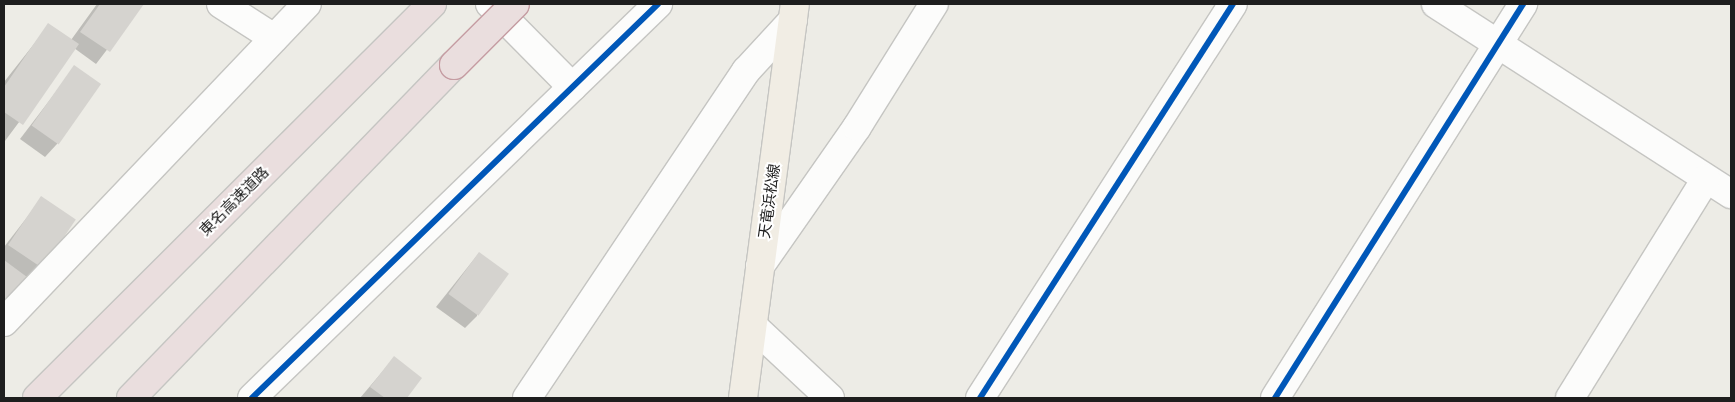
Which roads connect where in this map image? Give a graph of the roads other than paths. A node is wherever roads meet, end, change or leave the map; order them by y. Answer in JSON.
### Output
{"nodes":[{"id":1,"x":222,"y":4,"type":"edge"},
{"id":2,"x":307,"y":4,"type":"edge"},
{"id":3,"x":432,"y":4,"type":"edge"},
{"id":4,"x":490,"y":4,"type":"edge"},
{"id":5,"x":515,"y":4,"type":"edge"},
{"id":6,"x":658,"y":4,"type":"edge"},
{"id":7,"x":934,"y":4,"type":"edge"},
{"id":8,"x":1233,"y":4,"type":"edge"},
{"id":9,"x":1436,"y":4,"type":"edge"},
{"id":10,"x":1523,"y":4,"type":"edge"},
{"id":11,"x":794,"y":12,"type":"edge"},
{"id":12,"x":274,"y":38,"type":"junction"},
{"id":13,"x":1498,"y":44,"type":"junction"},
{"id":14,"x":572,"y":87,"type":"junction"},
{"id":15,"x":1706,"y":179,"type":"junction"},
{"id":16,"x":1731,"y":194,"type":"edge"},
{"id":17,"x":760,"y":266,"type":"junction"},
{"id":18,"x":4,"y":322,"type":"edge"},
{"id":19,"x":754,"y":327,"type":"junction"},
{"id":20,"x":37,"y":398,"type":"edge"},
{"id":21,"x":131,"y":398,"type":"edge"},
{"id":22,"x":252,"y":398,"type":"edge"},
{"id":23,"x":527,"y":398,"type":"edge"},
{"id":24,"x":743,"y":398,"type":"edge"},
{"id":25,"x":830,"y":398,"type":"edge"},
{"id":26,"x":980,"y":398,"type":"edge"},
{"id":27,"x":1274,"y":398,"type":"edge"},
{"id":28,"x":1570,"y":398,"type":"edge"}],
"edges":[{"from":1,"to":12,"type":"street"},
{"from":2,"to":12,"type":"street"},
{"from":3,"to":20,"type":"highway","name":"東名高速道路"},
{"from":4,"to":14,"type":"street"},
{"from":5,"to":21,"type":"highway","bridge":true},
{"from":6,"to":14,"type":"street"},
{"from":7,"to":17,"type":"street"},
{"from":8,"to":26,"type":"street"},
{"from":9,"to":13,"type":"street"},
{"from":10,"to":13,"type":"street"},
{"from":11,"to":17,"type":"main road","name":"天竜浜松線"},
{"from":11,"to":23,"type":"street"},
{"from":12,"to":18,"type":"street"},
{"from":13,"to":15,"type":"street"},
{"from":13,"to":27,"type":"street"},
{"from":14,"to":22,"type":"street"},
{"from":15,"to":16,"type":"street"},
{"from":15,"to":28,"type":"street"},
{"from":17,"to":19,"type":"main road","name":"天竜浜松線"},
{"from":19,"to":24,"type":"main road","name":"天竜浜松線"},
{"from":19,"to":25,"type":"street"}]}
